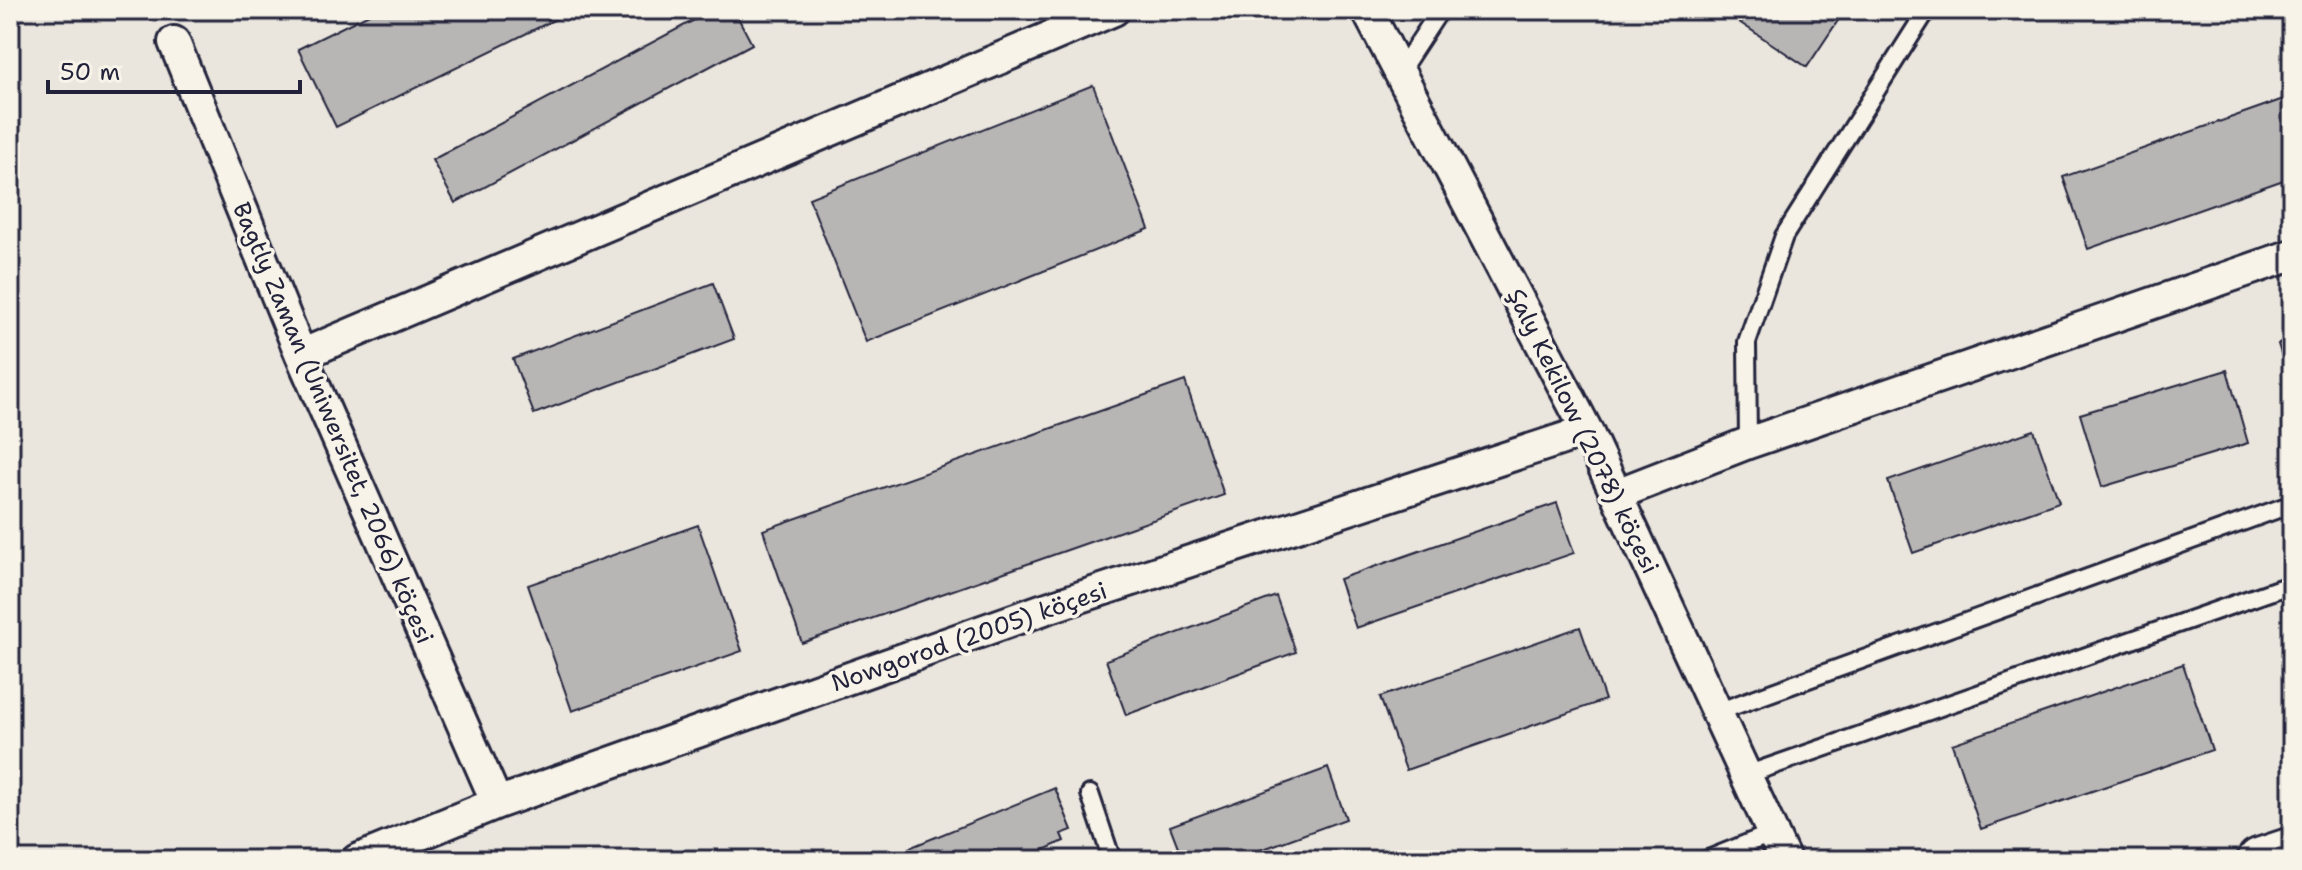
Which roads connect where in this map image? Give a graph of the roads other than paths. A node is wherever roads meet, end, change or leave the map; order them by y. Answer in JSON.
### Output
{"nodes":[{"id":1,"x":1114,"y":10,"type":"edge"},
{"id":2,"x":1367,"y":10,"type":"edge"},
{"id":3,"x":1440,"y":10,"type":"edge"},
{"id":4,"x":1927,"y":10,"type":"edge"},
{"id":5,"x":174,"y":42,"type":"dead end"},
{"id":6,"x":1400,"y":71,"type":"junction"},
{"id":7,"x":2292,"y":255,"type":"edge"},
{"id":8,"x":301,"y":355,"type":"junction"},
{"id":9,"x":1587,"y":431,"type":"junction"},
{"id":10,"x":1748,"y":443,"type":"junction"},
{"id":11,"x":1617,"y":494,"type":"junction"},
{"id":12,"x":2292,"y":504,"type":"edge"},
{"id":13,"x":2292,"y":584,"type":"edge"},
{"id":14,"x":1717,"y":712,"type":"junction"},
{"id":15,"x":1746,"y":775,"type":"junction"},
{"id":16,"x":1090,"y":794,"type":"dead end"},
{"id":17,"x":497,"y":803,"type":"junction"},
{"id":18,"x":1779,"y":846,"type":"edge"},
{"id":19,"x":2292,"y":849,"type":"edge"},
{"id":20,"x":357,"y":860,"type":"edge"},
{"id":21,"x":1112,"y":860,"type":"edge"},
{"id":22,"x":1706,"y":860,"type":"edge"},
{"id":23,"x":2259,"y":860,"type":"edge"}],
"edges":[{"from":1,"to":8,"type":"street"},
{"from":2,"to":6,"type":"street","name":"Şaly Kekilow (2078) köçesi"},
{"from":3,"to":6,"type":"lane"},
{"from":4,"to":10,"type":"lane"},
{"from":5,"to":8,"type":"street","name":"Bagtly Zaman (Uniwersitet, 2066) köçesi"},
{"from":6,"to":9,"type":"street","name":"Şaly Kekilow (2078) köçesi"},
{"from":7,"to":10,"type":"street"},
{"from":8,"to":17,"type":"street","name":"Bagtly Zaman (Uniwersitet, 2066) köçesi"},
{"from":9,"to":11,"type":"street","name":"Şaly Kekilow (2078) köçesi"},
{"from":9,"to":17,"type":"street","name":"Nowgorod (2005) köçesi"},
{"from":10,"to":11,"type":"street"},
{"from":11,"to":14,"type":"street","name":"Şaly Kekilow (2078) köçesi"},
{"from":12,"to":14,"type":"lane"},
{"from":13,"to":15,"type":"lane"},
{"from":14,"to":15,"type":"street","name":"Şaly Kekilow (2078) köçesi"},
{"from":15,"to":18,"type":"street","name":"Şaly Kekilow (2078) köçesi"},
{"from":16,"to":21,"type":"lane"},
{"from":17,"to":20,"type":"street","name":"Nowgorod (2005) köçesi"},
{"from":18,"to":22,"type":"lane"},
{"from":19,"to":23,"type":"main road"}]}
